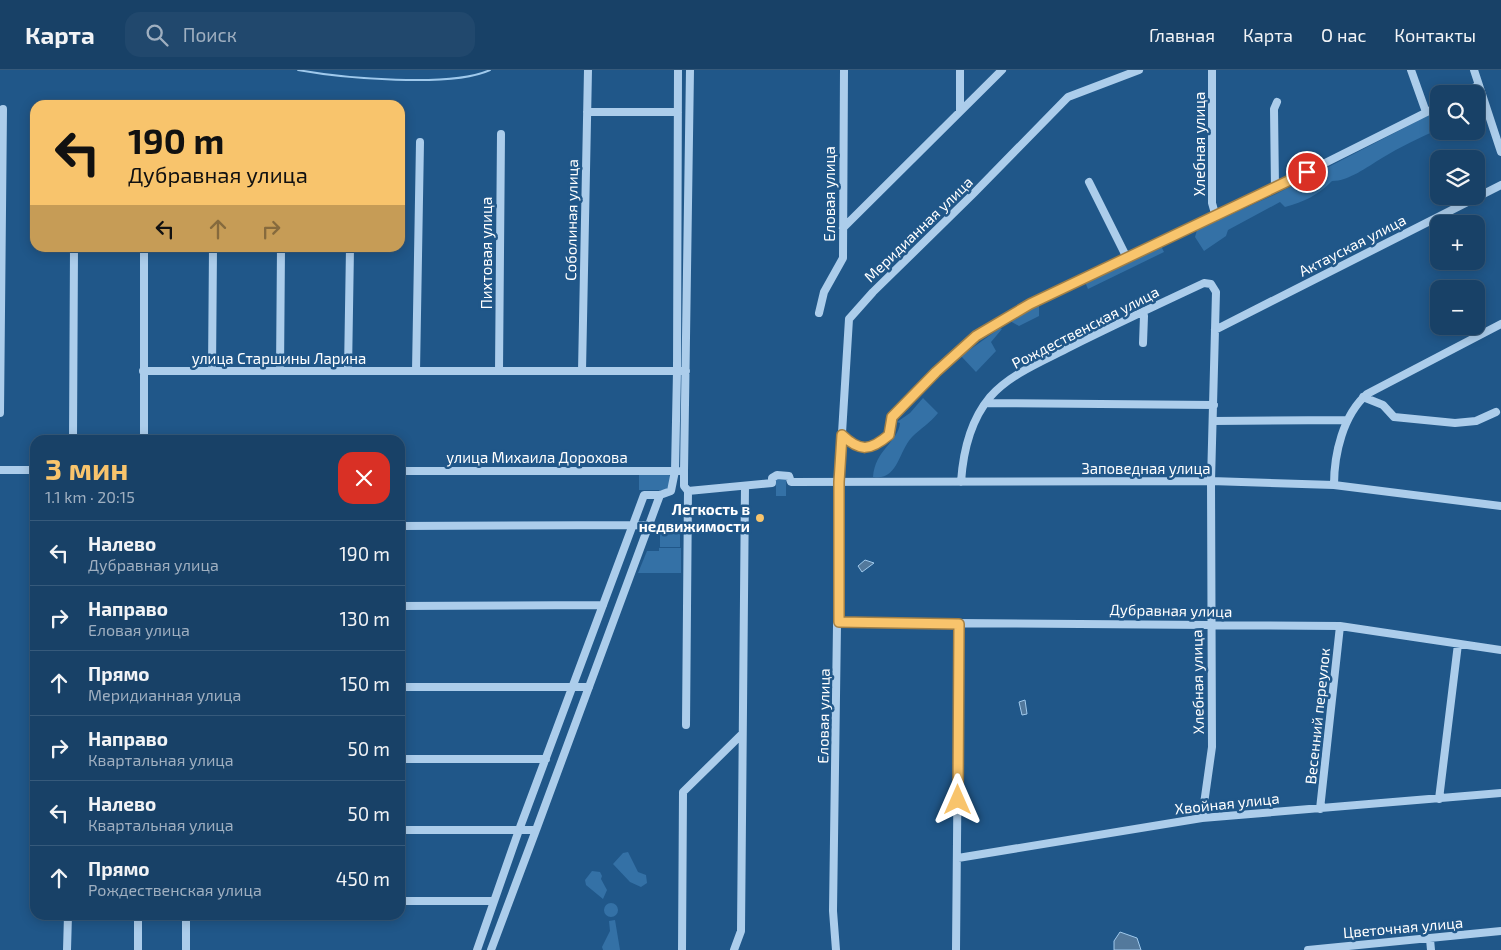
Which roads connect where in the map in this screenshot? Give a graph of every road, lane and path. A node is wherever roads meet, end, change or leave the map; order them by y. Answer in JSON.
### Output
{"nodes":[{"id":1,"x":588,"y":70,"type":"edge"},
{"id":2,"x":678,"y":70,"type":"edge"},
{"id":3,"x":690,"y":70,"type":"edge"},
{"id":4,"x":844,"y":70,"type":"edge"},
{"id":5,"x":960,"y":70,"type":"edge"},
{"id":6,"x":1002,"y":70,"type":"edge"},
{"id":7,"x":1139,"y":70,"type":"edge"},
{"id":8,"x":1212,"y":70,"type":"edge"},
{"id":9,"x":1411,"y":70,"type":"edge"},
{"id":10,"x":1474,"y":70,"type":"edge"},
{"id":11,"x":1479,"y":85,"type":"edge"},
{"id":12,"x":1277,"y":102,"type":"dead end"},
{"id":13,"x":1485,"y":103,"type":"edge"},
{"id":14,"x":3,"y":109,"type":"dead end"},
{"id":15,"x":1430,"y":110,"type":"edge"},
{"id":16,"x":960,"y":111,"type":"junction"},
{"id":17,"x":587,"y":112,"type":"junction"},
{"id":18,"x":678,"y":112,"type":"junction"},
{"id":19,"x":1426,"y":112,"type":"junction"},
{"id":20,"x":501,"y":134,"type":"dead end"},
{"id":21,"x":420,"y":142,"type":"dead end"},
{"id":22,"x":1501,"y":152,"type":"edge"},
{"id":23,"x":1089,"y":182,"type":"dead end"},
{"id":24,"x":1501,"y":185,"type":"edge"},
{"id":25,"x":1275,"y":188,"type":"junction"},
{"id":26,"x":1216,"y":217,"type":"junction"},
{"id":27,"x":843,"y":228,"type":"junction"},
{"id":28,"x":74,"y":252,"type":"edge"},
{"id":29,"x":144,"y":252,"type":"edge"},
{"id":30,"x":213,"y":252,"type":"edge"},
{"id":31,"x":281,"y":252,"type":"edge"},
{"id":32,"x":350,"y":252,"type":"edge"},
{"id":33,"x":1127,"y":258,"type":"junction"},
{"id":34,"x":1204,"y":283,"type":"joint"},
{"id":35,"x":1143,"y":312,"type":"junction"},
{"id":36,"x":819,"y":313,"type":"dead end"},
{"id":37,"x":1501,"y":324,"type":"edge"},
{"id":38,"x":1215,"y":330,"type":"junction"},
{"id":39,"x":1143,"y":344,"type":"dead end"},
{"id":40,"x":143,"y":371,"type":"junction"},
{"id":41,"x":212,"y":371,"type":"junction"},
{"id":42,"x":348,"y":371,"type":"junction"},
{"id":43,"x":416,"y":371,"type":"junction"},
{"id":44,"x":499,"y":371,"type":"junction"},
{"id":45,"x":582,"y":371,"type":"junction"},
{"id":46,"x":682,"y":371,"type":"junction"},
{"id":47,"x":280,"y":372,"type":"junction"},
{"id":48,"x":1363,"y":397,"type":"junction"},
{"id":49,"x":986,"y":403,"type":"junction"},
{"id":50,"x":1214,"y":405,"type":"junction"},
{"id":51,"x":0,"y":412,"type":"edge"},
{"id":52,"x":1496,"y":412,"type":"dead end"},
{"id":53,"x":1347,"y":420,"type":"junction"},
{"id":54,"x":1213,"y":421,"type":"junction"},
{"id":55,"x":73,"y":435,"type":"edge"},
{"id":56,"x":144,"y":435,"type":"edge"},
{"id":57,"x":842,"y":435,"type":"junction"},
{"id":58,"x":0,"y":470,"type":"edge"},
{"id":59,"x":30,"y":470,"type":"edge"},
{"id":60,"x":405,"y":471,"type":"edge"},
{"id":61,"x":675,"y":471,"type":"junction"},
{"id":62,"x":684,"y":471,"type":"junction"},
{"id":63,"x":1211,"y":481,"type":"junction"},
{"id":64,"x":839,"y":482,"type":"junction"},
{"id":65,"x":961,"y":482,"type":"junction"},
{"id":66,"x":1334,"y":485,"type":"junction"},
{"id":67,"x":745,"y":486,"type":"junction"},
{"id":68,"x":688,"y":491,"type":"junction"},
{"id":69,"x":660,"y":495,"type":"junction"},
{"id":70,"x":1501,"y":506,"type":"edge"},
{"id":71,"x":632,"y":525,"type":"junction"},
{"id":72,"x":648,"y":525,"type":"junction"},
{"id":73,"x":405,"y":526,"type":"edge"},
{"id":74,"x":603,"y":605,"type":"junction"},
{"id":75,"x":405,"y":606,"type":"edge"},
{"id":76,"x":839,"y":622,"type":"junction"},
{"id":77,"x":959,"y":624,"type":"junction"},
{"id":78,"x":1210,"y":625,"type":"junction"},
{"id":79,"x":1340,"y":626,"type":"junction"},
{"id":80,"x":1458,"y":644,"type":"junction"},
{"id":81,"x":1501,"y":650,"type":"edge"},
{"id":82,"x":405,"y":687,"type":"edge"},
{"id":83,"x":572,"y":687,"type":"junction"},
{"id":84,"x":589,"y":687,"type":"junction"},
{"id":85,"x":686,"y":725,"type":"dead end"},
{"id":86,"x":742,"y":734,"type":"junction"},
{"id":87,"x":405,"y":759,"type":"edge"},
{"id":88,"x":546,"y":759,"type":"junction"},
{"id":89,"x":1501,"y":793,"type":"edge"},
{"id":90,"x":1439,"y":799,"type":"junction"},
{"id":91,"x":1320,"y":809,"type":"junction"},
{"id":92,"x":1202,"y":818,"type":"junction"},
{"id":93,"x":405,"y":830,"type":"edge"},
{"id":94,"x":519,"y":830,"type":"junction"},
{"id":95,"x":536,"y":830,"type":"junction"},
{"id":96,"x":958,"y":858,"type":"junction"},
{"id":97,"x":405,"y":901,"type":"edge"},
{"id":98,"x":494,"y":901,"type":"junction"},
{"id":99,"x":68,"y":920,"type":"edge"},
{"id":100,"x":138,"y":920,"type":"edge"},
{"id":101,"x":186,"y":920,"type":"edge"},
{"id":102,"x":1501,"y":932,"type":"edge"},
{"id":103,"x":1430,"y":939,"type":"junction"},
{"id":104,"x":67,"y":950,"type":"edge"},
{"id":105,"x":138,"y":950,"type":"edge"},
{"id":106,"x":186,"y":950,"type":"edge"},
{"id":107,"x":477,"y":950,"type":"edge"},
{"id":108,"x":491,"y":950,"type":"edge"},
{"id":109,"x":682,"y":950,"type":"edge"},
{"id":110,"x":734,"y":950,"type":"edge"},
{"id":111,"x":836,"y":950,"type":"edge"},
{"id":112,"x":956,"y":950,"type":"edge"},
{"id":113,"x":1308,"y":950,"type":"edge"},
{"id":114,"x":1431,"y":950,"type":"edge"}],
"edges":[{"from":1,"to":17,"type":"street","name":"Соболиная улица"},
{"from":2,"to":18,"type":"street"},
{"from":3,"to":46,"type":"street"},
{"from":4,"to":27,"type":"street","name":"Еловая улица"},
{"from":5,"to":16,"type":"street"},
{"from":6,"to":16,"type":"street"},
{"from":7,"to":57,"type":"street","name":"Меридианная улица"},
{"from":8,"to":26,"type":"street","name":"Хлебная улица"},
{"from":9,"to":19,"type":"street"},
{"from":10,"to":11,"type":"street"},
{"from":12,"to":25,"type":"street"},
{"from":13,"to":22,"type":"street"},
{"from":14,"to":51,"type":"street"},
{"from":15,"to":19,"type":"street"},
{"from":16,"to":27,"type":"street"},
{"from":17,"to":18,"type":"street"},
{"from":17,"to":45,"type":"street","name":"Соболиная улица"},
{"from":18,"to":46,"type":"street"},
{"from":19,"to":25,"type":"street"},
{"from":20,"to":44,"type":"street","name":"Пихтовая улица"},
{"from":21,"to":43,"type":"street"},
{"from":23,"to":33,"type":"street"},
{"from":24,"to":38,"type":"street","name":"Актауская улица"},
{"from":25,"to":26,"type":"street"},
{"from":26,"to":33,"type":"street"},
{"from":27,"to":36,"type":"street","name":"Еловая улица"},
{"from":28,"to":55,"type":"street"},
{"from":29,"to":40,"type":"street"},
{"from":30,"to":41,"type":"street"},
{"from":31,"to":47,"type":"street"},
{"from":32,"to":42,"type":"street"},
{"from":33,"to":57,"type":"street"},
{"from":34,"to":35,"type":"street","name":"Рождественская улица"},
{"from":34,"to":38,"type":"street","name":"Хлебная улица"},
{"from":35,"to":39,"type":"street"},
{"from":35,"to":49,"type":"street","name":"Рождественская улица"},
{"from":37,"to":48,"type":"street"},
{"from":38,"to":50,"type":"street","name":"Хлебная улица"},
{"from":40,"to":41,"type":"street","name":"улица Старшины Ларина"},
{"from":40,"to":56,"type":"street"},
{"from":41,"to":47,"type":"street","name":"улица Старшины Ларина"},
{"from":42,"to":43,"type":"street","name":"улица Старшины Ларина"},
{"from":42,"to":47,"type":"street","name":"улица Старшины Ларина"},
{"from":43,"to":44,"type":"street","name":"улица Старшины Ларина"},
{"from":44,"to":45,"type":"street","name":"улица Старшины Ларина"},
{"from":45,"to":46,"type":"street","name":"улица Старшины Ларина"},
{"from":46,"to":61,"type":"street"},
{"from":46,"to":62,"type":"street"},
{"from":48,"to":52,"type":"street"},
{"from":48,"to":53,"type":"street"},
{"from":49,"to":50,"type":"street"},
{"from":49,"to":65,"type":"street","name":"Рождественская улица"},
{"from":50,"to":54,"type":"street","name":"Хлебная улица"},
{"from":53,"to":54,"type":"street"},
{"from":53,"to":66,"type":"street"},
{"from":54,"to":63,"type":"street","name":"Хлебная улица"},
{"from":57,"to":64,"type":"street","name":"Меридианная улица"},
{"from":58,"to":59,"type":"street"},
{"from":60,"to":61,"type":"street","name":"улица Михаила Дорохова"},
{"from":61,"to":62,"type":"street","name":"улица Михаила Дорохова"},
{"from":61,"to":69,"type":"street"},
{"from":62,"to":68,"type":"street"},
{"from":63,"to":65,"type":"street","name":"Заповедная улица"},
{"from":63,"to":66,"type":"street","name":"Заповедная улица"},
{"from":63,"to":78,"type":"street","name":"Хлебная улица"},
{"from":64,"to":65,"type":"street","name":"Заповедная улица"},
{"from":64,"to":67,"type":"street","name":"Заповедная улица"},
{"from":64,"to":76,"type":"street","name":"Еловая улица"},
{"from":66,"to":70,"type":"street","name":"Заповедная улица"},
{"from":67,"to":68,"type":"street"},
{"from":67,"to":86,"type":"street"},
{"from":68,"to":85,"type":"street"},
{"from":69,"to":71,"type":"street"},
{"from":69,"to":72,"type":"street"},
{"from":71,"to":72,"type":"street"},
{"from":71,"to":73,"type":"street"},
{"from":71,"to":74,"type":"street"},
{"from":72,"to":84,"type":"street"},
{"from":74,"to":75,"type":"street"},
{"from":74,"to":83,"type":"street"},
{"from":76,"to":77,"type":"street","name":"Дубравная улица"},
{"from":76,"to":111,"type":"street","name":"Еловая улица"},
{"from":77,"to":78,"type":"street","name":"Дубравная улица"},
{"from":77,"to":96,"type":"street"},
{"from":78,"to":79,"type":"street","name":"Дубравная улица"},
{"from":78,"to":92,"type":"street","name":"Хлебная улица"},
{"from":79,"to":80,"type":"street","name":"Дубравная улица"},
{"from":79,"to":91,"type":"street","name":"Весенний переулок"},
{"from":80,"to":81,"type":"street","name":"Дубравная улица"},
{"from":80,"to":90,"type":"street"},
{"from":82,"to":83,"type":"street"},
{"from":83,"to":84,"type":"street"},
{"from":83,"to":88,"type":"street"},
{"from":84,"to":95,"type":"street"},
{"from":86,"to":109,"type":"street"},
{"from":86,"to":110,"type":"street"},
{"from":87,"to":88,"type":"street"},
{"from":88,"to":94,"type":"street"},
{"from":89,"to":90,"type":"street","name":"Хвойная улица"},
{"from":90,"to":91,"type":"street","name":"Хвойная улица"},
{"from":91,"to":92,"type":"street","name":"Хвойная улица"},
{"from":92,"to":96,"type":"street","name":"Хвойная улица"},
{"from":93,"to":94,"type":"street"},
{"from":94,"to":95,"type":"street"},
{"from":94,"to":98,"type":"street"},
{"from":95,"to":108,"type":"street"},
{"from":96,"to":112,"type":"street"},
{"from":97,"to":98,"type":"street"},
{"from":98,"to":107,"type":"street"},
{"from":99,"to":104,"type":"street"},
{"from":100,"to":105,"type":"street"},
{"from":101,"to":106,"type":"street"},
{"from":102,"to":103,"type":"street","name":"Цветочная улица"},
{"from":103,"to":113,"type":"street","name":"Цветочная улица"},
{"from":103,"to":114,"type":"street"}]}
